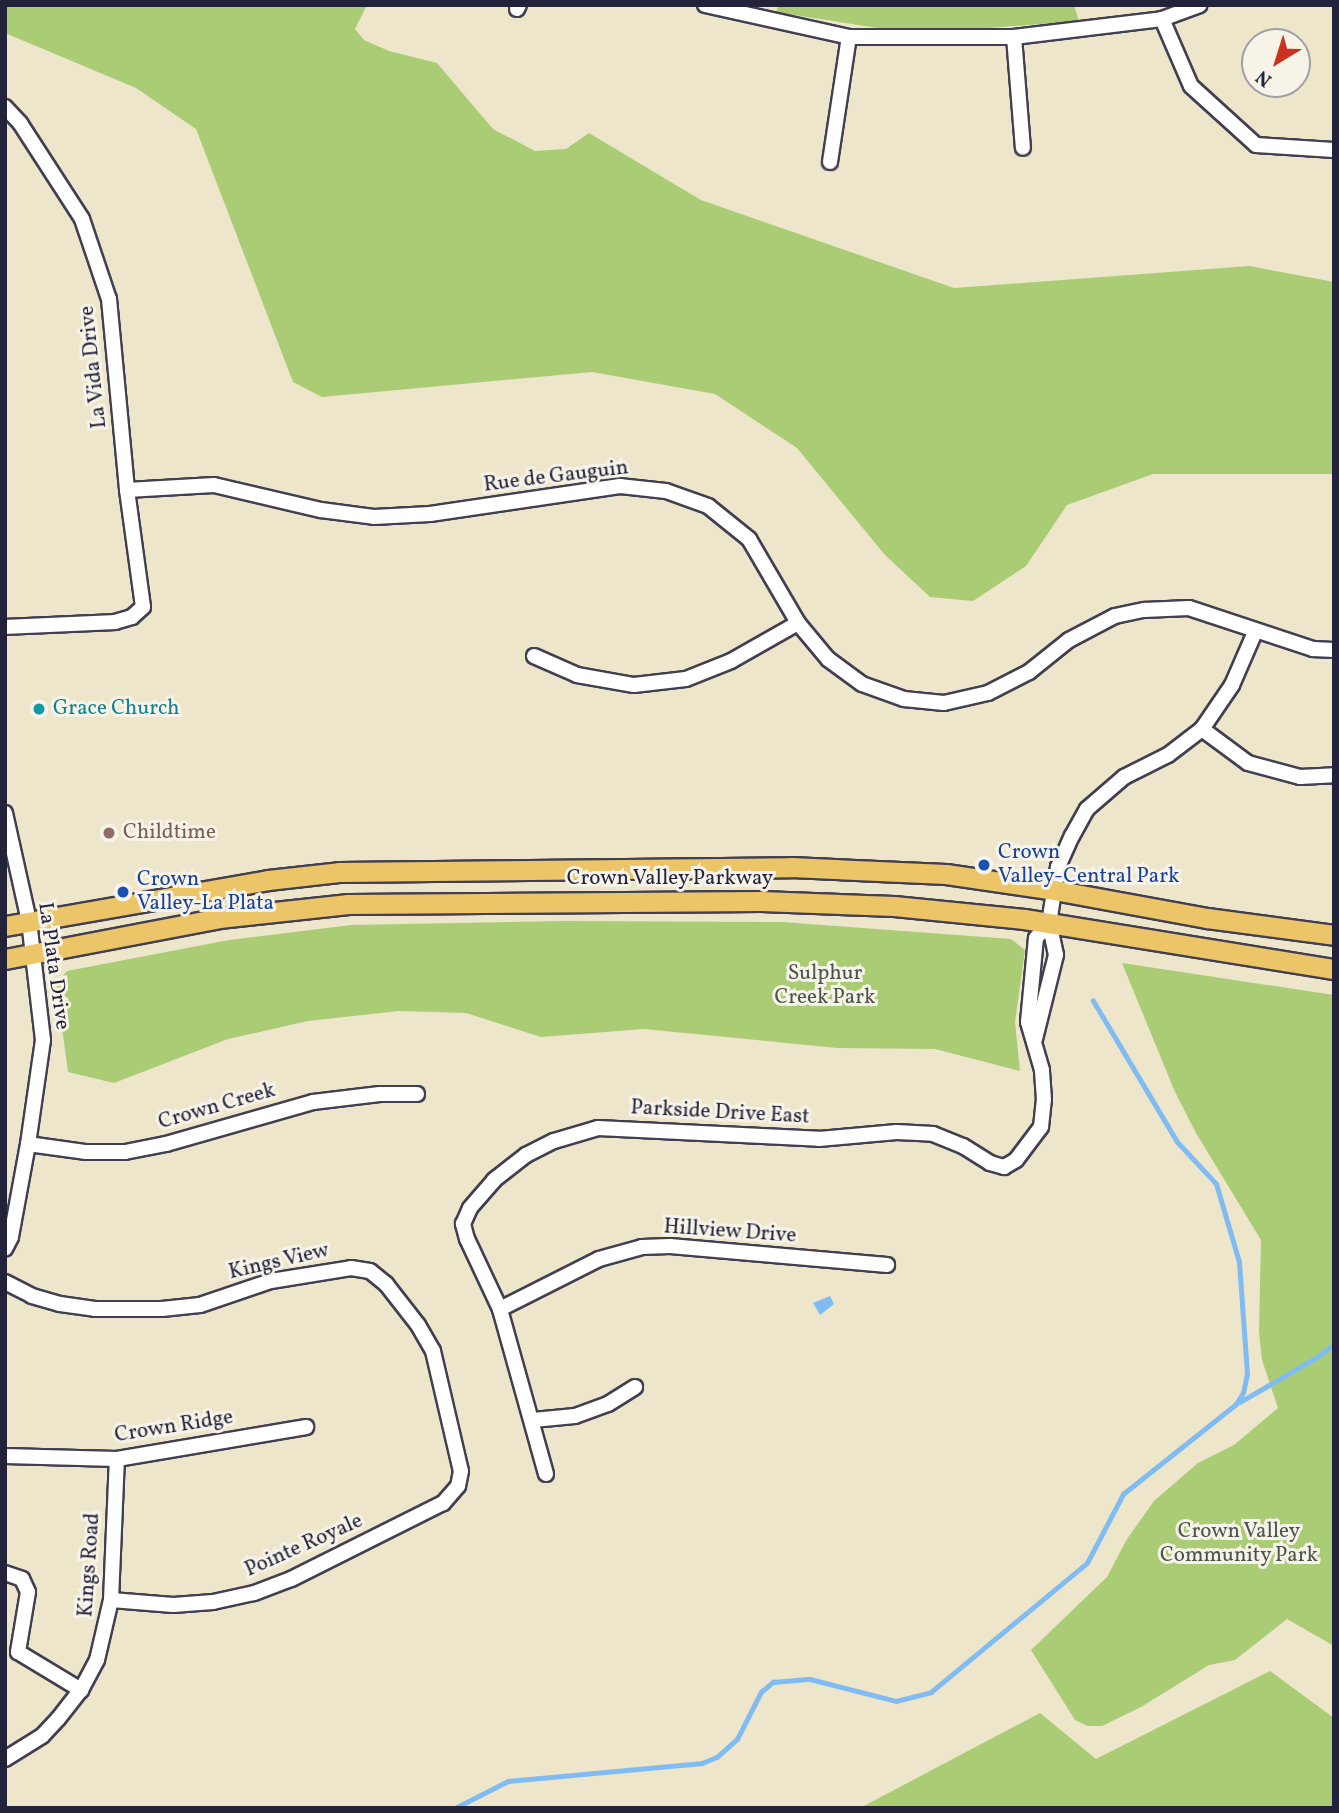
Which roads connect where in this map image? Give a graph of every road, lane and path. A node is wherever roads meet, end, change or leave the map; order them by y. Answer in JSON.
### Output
{"nodes":[{"id":1,"x":705,"y":5,"type":"edge"},
{"id":2,"x":1200,"y":5,"type":"edge"},
{"id":3,"x":1162,"y":19,"type":"junction"},
{"id":4,"x":849,"y":37,"type":"junction"},
{"id":5,"x":1014,"y":37,"type":"junction"},
{"id":6,"x":5,"y":107,"type":"edge"},
{"id":7,"x":1023,"y":148,"type":"dead end"},
{"id":8,"x":1334,"y":150,"type":"edge"},
{"id":9,"x":830,"y":162,"type":"dead end"},
{"id":10,"x":127,"y":490,"type":"junction"},
{"id":11,"x":797,"y":624,"type":"junction"},
{"id":12,"x":5,"y":627,"type":"edge"},
{"id":13,"x":1255,"y":632,"type":"junction"},
{"id":14,"x":1334,"y":650,"type":"edge"},
{"id":15,"x":534,"y":656,"type":"dead end"},
{"id":16,"x":1202,"y":729,"type":"junction"},
{"id":17,"x":1334,"y":775,"type":"edge"},
{"id":18,"x":5,"y":813,"type":"edge"},
{"id":19,"x":1054,"y":890,"type":"junction"},
{"id":20,"x":29,"y":921,"type":"junction"},
{"id":21,"x":1049,"y":923,"type":"junction"},
{"id":22,"x":5,"y":926,"type":"edge"},
{"id":23,"x":1334,"y":935,"type":"edge"},
{"id":24,"x":34,"y":953,"type":"junction"},
{"id":25,"x":5,"y":959,"type":"edge"},
{"id":26,"x":1334,"y":970,"type":"edge"},
{"id":27,"x":1035,"y":1039,"type":"junction"},
{"id":28,"x":417,"y":1094,"type":"dead end"},
{"id":29,"x":28,"y":1144,"type":"junction"},
{"id":30,"x":12,"y":1200,"type":"edge"},
{"id":31,"x":5,"y":1249,"type":"edge"},
{"id":32,"x":887,"y":1265,"type":"dead end"},
{"id":33,"x":5,"y":1282,"type":"edge"},
{"id":34,"x":500,"y":1310,"type":"junction"},
{"id":35,"x":635,"y":1387,"type":"dead end"},
{"id":36,"x":533,"y":1420,"type":"junction"},
{"id":37,"x":306,"y":1427,"type":"dead end"},
{"id":38,"x":5,"y":1456,"type":"edge"},
{"id":39,"x":117,"y":1459,"type":"junction"},
{"id":40,"x":546,"y":1474,"type":"dead end"},
{"id":41,"x":458,"y":1486,"type":"joint"},
{"id":42,"x":5,"y":1573,"type":"edge"},
{"id":43,"x":111,"y":1600,"type":"junction"},
{"id":44,"x":18,"y":1653,"type":"junction"},
{"id":45,"x":5,"y":1662,"type":"edge"},
{"id":46,"x":80,"y":1690,"type":"junction"},
{"id":47,"x":5,"y":1759,"type":"edge"}],
"edges":[{"from":1,"to":4,"type":"street"},
{"from":2,"to":3,"type":"street"},
{"from":3,"to":5,"type":"street"},
{"from":3,"to":8,"type":"street"},
{"from":4,"to":5,"type":"street"},
{"from":4,"to":9,"type":"street"},
{"from":5,"to":7,"type":"street"},
{"from":6,"to":10,"type":"street","name":"La Vida Drive"},
{"from":10,"to":11,"type":"street","name":"Rue de Gauguin"},
{"from":10,"to":12,"type":"street","name":"La Vida Drive"},
{"from":11,"to":13,"type":"street","name":"Rue de Gauguin"},
{"from":11,"to":15,"type":"street"},
{"from":13,"to":14,"type":"street","name":"Rue de Gauguin"},
{"from":13,"to":16,"type":"street"},
{"from":16,"to":17,"type":"street"},
{"from":16,"to":19,"type":"street"},
{"from":18,"to":20,"type":"street","name":"La Plata Drive"},
{"from":19,"to":20,"type":"main road","name":"Crown Valley Parkway"},
{"from":19,"to":21,"type":"street"},
{"from":19,"to":23,"type":"main road","name":"Crown Valley Parkway"},
{"from":20,"to":22,"type":"main road","name":"Crown Valley Parkway"},
{"from":20,"to":24,"type":"street","name":"La Plata Drive"},
{"from":21,"to":24,"type":"main road","name":"Crown Valley Parkway"},
{"from":21,"to":26,"type":"main road","name":"Crown Valley Parkway"},
{"from":21,"to":27,"type":"street"},
{"from":21,"to":27,"type":"street"},
{"from":24,"to":25,"type":"main road","name":"Crown Valley Parkway"},
{"from":24,"to":29,"type":"street","name":"La Plata Drive"},
{"from":27,"to":34,"type":"street","name":"Parkside Drive East"},
{"from":28,"to":29,"type":"street","name":"Crown Creek"},
{"from":29,"to":30,"type":"street","name":"La Plata Drive"},
{"from":30,"to":31,"type":"street","name":"La Plata Drive"},
{"from":32,"to":34,"type":"street","name":"Hillview Drive"},
{"from":33,"to":41,"type":"street","name":"Kings View"},
{"from":34,"to":36,"type":"street"},
{"from":35,"to":36,"type":"street"},
{"from":36,"to":40,"type":"street"},
{"from":37,"to":39,"type":"street","name":"Crown Ridge"},
{"from":38,"to":39,"type":"street","name":"Crown Ridge"},
{"from":39,"to":43,"type":"street","name":"Kings Road"},
{"from":41,"to":43,"type":"street","name":"Pointe Royale"},
{"from":42,"to":44,"type":"street"},
{"from":43,"to":46,"type":"street","name":"Kings Road"},
{"from":44,"to":45,"type":"street"},
{"from":44,"to":46,"type":"street"},
{"from":46,"to":47,"type":"street","name":"Kings Road"}]}
